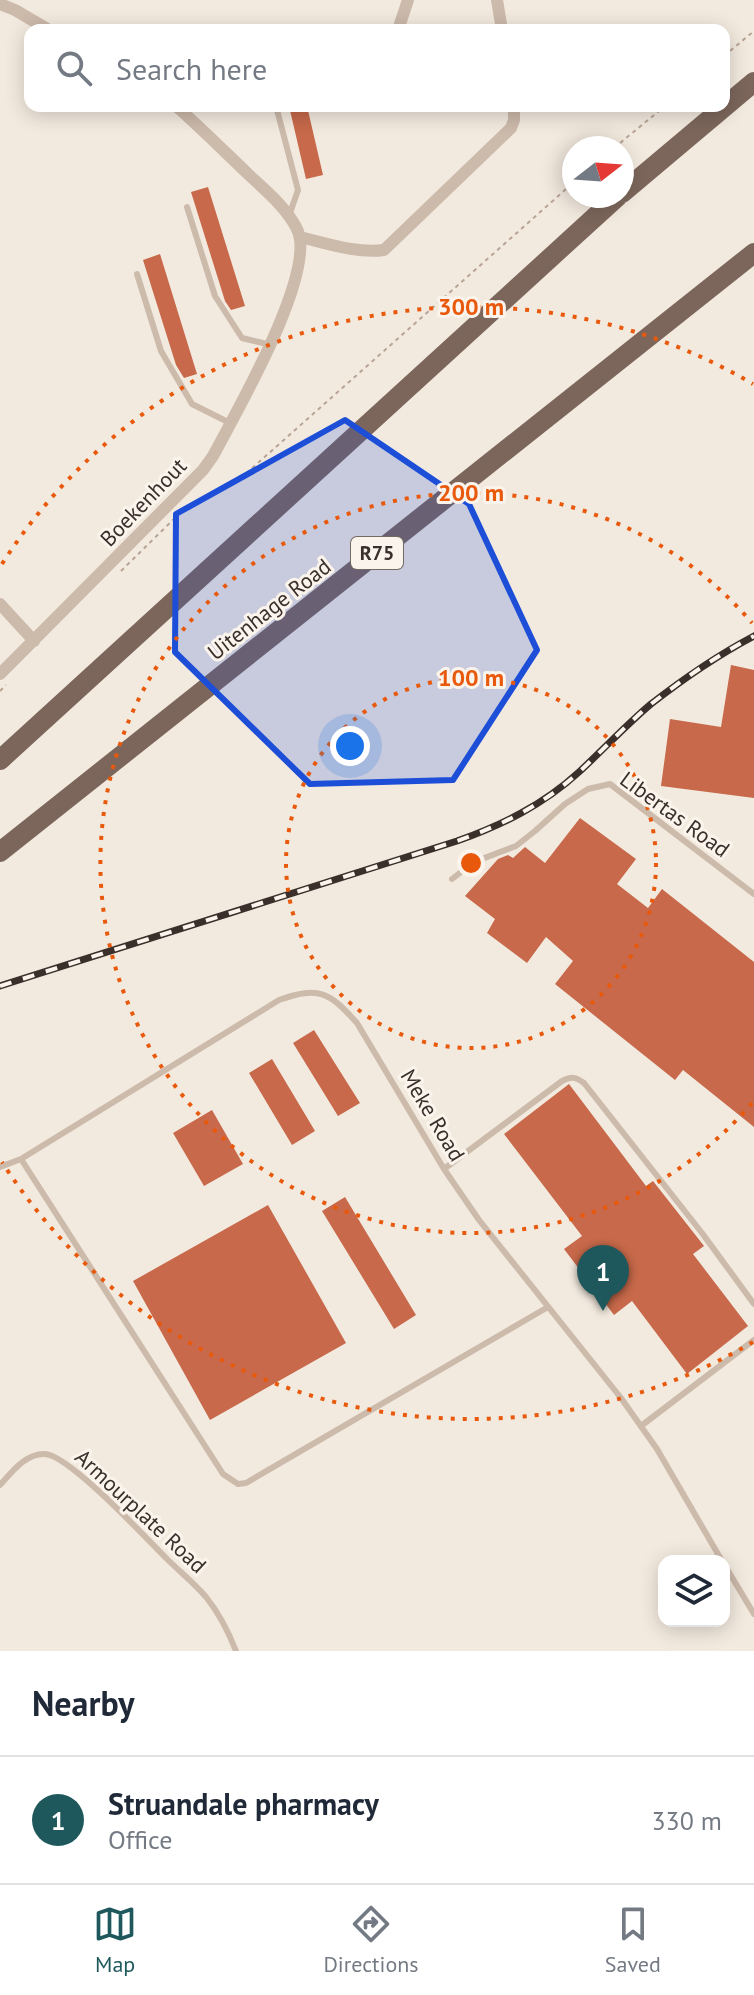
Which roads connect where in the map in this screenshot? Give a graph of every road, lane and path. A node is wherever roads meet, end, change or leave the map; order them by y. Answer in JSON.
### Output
{"nodes":[{"id":1,"x":408,"y":0,"type":"edge"},
{"id":2,"x":497,"y":0,"type":"edge"},
{"id":3,"x":0,"y":4,"type":"edge"},
{"id":4,"x":39,"y":24,"type":"edge"},
{"id":5,"x":400,"y":24,"type":"edge"},
{"id":6,"x":501,"y":24,"type":"edge"},
{"id":7,"x":754,"y":31,"type":"edge"},
{"id":8,"x":730,"y":51,"type":"edge"},
{"id":9,"x":754,"y":82,"type":"edge"},
{"id":10,"x":730,"y":102,"type":"edge"},
{"id":11,"x":182,"y":112,"type":"edge"},
{"id":12,"x":278,"y":112,"type":"edge"},
{"id":13,"x":514,"y":112,"type":"edge"},
{"id":14,"x":658,"y":112,"type":"edge"},
{"id":15,"x":718,"y":112,"type":"edge"},
{"id":16,"x":629,"y":136,"type":"edge"},
{"id":17,"x":634,"y":182,"type":"edge"},
{"id":18,"x":562,"y":193,"type":"edge"},
{"id":19,"x":187,"y":207,"type":"dead end"},
{"id":20,"x":605,"y":208,"type":"edge"},
{"id":21,"x":289,"y":216,"type":"junction"},
{"id":22,"x":300,"y":237,"type":"junction"},
{"id":23,"x":754,"y":253,"type":"edge"},
{"id":24,"x":137,"y":274,"type":"dead end"},
{"id":25,"x":271,"y":345,"type":"junction"},
{"id":26,"x":230,"y":423,"type":"junction"},
{"id":27,"x":114,"y":578,"type":"dead end"},
{"id":28,"x":0,"y":604,"type":"edge"},
{"id":29,"x":34,"y":641,"type":"junction"},
{"id":30,"x":6,"y":677,"type":"edge"},
{"id":31,"x":0,"y":691,"type":"edge"},
{"id":32,"x":0,"y":760,"type":"edge"},
{"id":33,"x":0,"y":852,"type":"edge"},
{"id":34,"x":452,"y":879,"type":"dead end"},
{"id":35,"x":754,"y":894,"type":"edge"},
{"id":36,"x":21,"y":1159,"type":"junction"},
{"id":37,"x":0,"y":1167,"type":"edge"},
{"id":38,"x":444,"y":1169,"type":"junction"},
{"id":39,"x":754,"y":1304,"type":"edge"},
{"id":40,"x":548,"y":1307,"type":"junction"},
{"id":41,"x":754,"y":1340,"type":"edge"},
{"id":42,"x":641,"y":1426,"type":"junction"},
{"id":43,"x":0,"y":1485,"type":"edge"},
{"id":44,"x":719,"y":1555,"type":"edge"},
{"id":45,"x":730,"y":1574,"type":"edge"},
{"id":46,"x":754,"y":1614,"type":"edge"},
{"id":47,"x":236,"y":1651,"type":"edge"}],
"edges":[{"from":1,"to":5,"type":"street"},
{"from":2,"to":6,"type":"street"},
{"from":3,"to":4,"type":"street"},
{"from":7,"to":8,"type":"path"},
{"from":9,"to":10,"type":"main road"},
{"from":11,"to":21,"type":"street"},
{"from":12,"to":21,"type":"lane"},
{"from":13,"to":22,"type":"street"},
{"from":14,"to":16,"type":"path"},
{"from":15,"to":17,"type":"main road"},
{"from":18,"to":27,"type":"path"},
{"from":19,"to":25,"type":"lane"},
{"from":20,"to":32,"type":"main road"},
{"from":21,"to":22,"type":"street"},
{"from":22,"to":25,"type":"street","name":"Boekenhout"},
{"from":23,"to":33,"type":"main road","name":"Uitenhage Road","number":"R75"},
{"from":24,"to":26,"type":"lane"},
{"from":25,"to":26,"type":"street","name":"Boekenhout"},
{"from":26,"to":29,"type":"street","name":"Boekenhout"},
{"from":28,"to":29,"type":"street"},
{"from":29,"to":30,"type":"street","name":"Boekenhout"},
{"from":30,"to":31,"type":"path"},
{"from":34,"to":35,"type":"lane","name":"Libertas Road"},
{"from":36,"to":37,"type":"lane","name":"Meke Road"},
{"from":36,"to":38,"type":"lane","name":"Meke Road"},
{"from":36,"to":40,"type":"lane"},
{"from":38,"to":39,"type":"lane"},
{"from":38,"to":40,"type":"lane","name":"Meke Road"},
{"from":40,"to":42,"type":"lane","name":"Meke Road"},
{"from":41,"to":42,"type":"lane"},
{"from":42,"to":44,"type":"lane","name":"Meke Road"},
{"from":43,"to":47,"type":"lane","name":"Armourplate Road"},
{"from":45,"to":46,"type":"lane","name":"Meke Road"}]}
